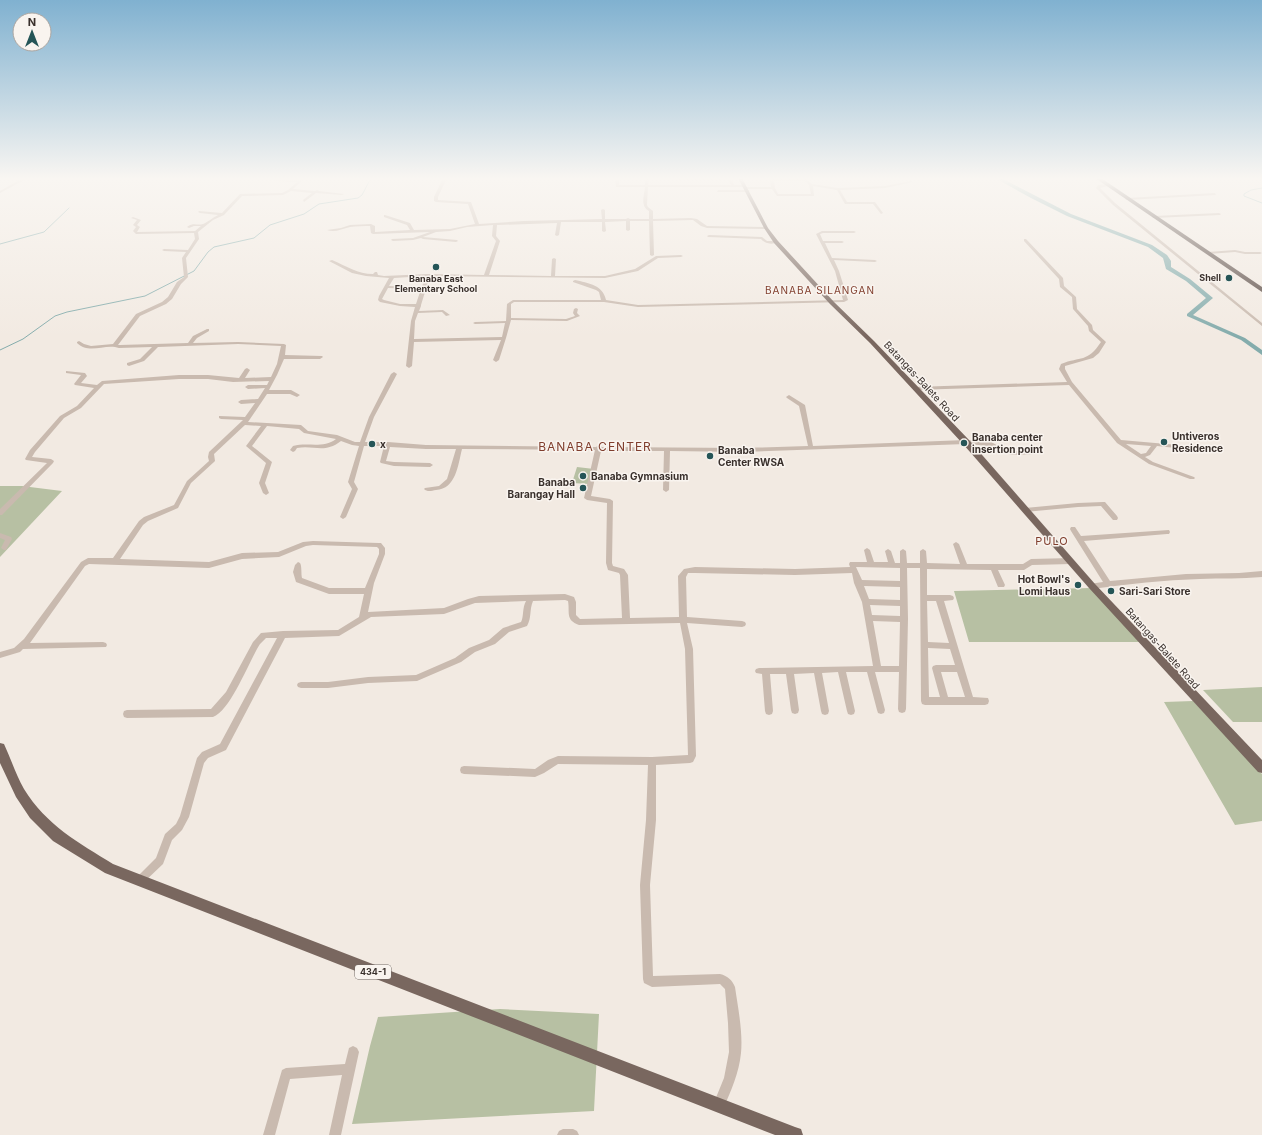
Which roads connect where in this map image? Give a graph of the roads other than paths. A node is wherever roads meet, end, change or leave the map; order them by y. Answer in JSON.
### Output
{"nodes":[{"id":1,"x":135,"y":231,"type":"edge"},
{"id":2,"x":372,"y":231,"type":"edge"},
{"id":3,"x":412,"y":231,"type":"edge"},
{"id":4,"x":436,"y":231,"type":"edge"},
{"id":5,"x":494,"y":231,"type":"edge"},
{"id":6,"x":558,"y":231,"type":"edge"},
{"id":7,"x":651,"y":231,"type":"edge"},
{"id":8,"x":768,"y":231,"type":"edge"},
{"id":9,"x":1147,"y":231,"type":"edge"},
{"id":10,"x":1175,"y":231,"type":"edge"},
{"id":11,"x":196,"y":232,"type":"joint"},
{"id":12,"x":854,"y":232,"type":"dead end"},
{"id":13,"x":557,"y":235,"type":"dead end"},
{"id":14,"x":709,"y":236,"type":"dead end"},
{"id":15,"x":419,"y":238,"type":"junction"},
{"id":16,"x":393,"y":240,"type":"dead end"},
{"id":17,"x":1025,"y":240,"type":"dead end"},
{"id":18,"x":456,"y":241,"type":"dead end"},
{"id":19,"x":776,"y":242,"type":"junction"},
{"id":20,"x":822,"y":242,"type":"junction"},
{"id":21,"x":842,"y":242,"type":"dead end"},
{"id":22,"x":164,"y":250,"type":"dead end"},
{"id":23,"x":188,"y":251,"type":"junction"},
{"id":24,"x":1208,"y":253,"type":"junction"},
{"id":25,"x":1260,"y":253,"type":"dead end"},
{"id":26,"x":652,"y":255,"type":"dead end"},
{"id":27,"x":682,"y":256,"type":"dead end"},
{"id":28,"x":554,"y":259,"type":"dead end"},
{"id":29,"x":831,"y":259,"type":"junction"},
{"id":30,"x":331,"y":261,"type":"dead end"},
{"id":31,"x":875,"y":261,"type":"dead end"},
{"id":32,"x":428,"y":275,"type":"junction"},
{"id":33,"x":486,"y":276,"type":"junction"},
{"id":34,"x":392,"y":277,"type":"junction"},
{"id":35,"x":553,"y":277,"type":"junction"},
{"id":36,"x":575,"y":281,"type":"dead end"},
{"id":37,"x":386,"y":287,"type":"junction"},
{"id":38,"x":424,"y":288,"type":"junction"},
{"id":39,"x":1262,"y":290,"type":"edge"},
{"id":40,"x":604,"y":301,"type":"junction"},
{"id":41,"x":832,"y":303,"type":"junction"},
{"id":42,"x":419,"y":306,"type":"junction"},
{"id":43,"x":576,"y":309,"type":"dead end"},
{"id":44,"x":416,"y":312,"type":"junction"},
{"id":45,"x":448,"y":314,"type":"dead end"},
{"id":46,"x":1250,"y":316,"type":"junction"},
{"id":47,"x":1262,"y":316,"type":"edge"},
{"id":48,"x":508,"y":321,"type":"junction"},
{"id":49,"x":475,"y":323,"type":"dead end"},
{"id":50,"x":1262,"y":325,"type":"edge"},
{"id":51,"x":208,"y":330,"type":"dead end"},
{"id":52,"x":504,"y":338,"type":"junction"},
{"id":53,"x":412,"y":340,"type":"junction"},
{"id":54,"x":79,"y":342,"type":"dead end"},
{"id":55,"x":190,"y":344,"type":"junction"},
{"id":56,"x":115,"y":345,"type":"junction"},
{"id":57,"x":156,"y":346,"type":"junction"},
{"id":58,"x":282,"y":357,"type":"junction"},
{"id":59,"x":320,"y":357,"type":"dead end"},
{"id":60,"x":496,"y":360,"type":"dead end"},
{"id":61,"x":129,"y":364,"type":"dead end"},
{"id":62,"x":409,"y":366,"type":"dead end"},
{"id":63,"x":247,"y":370,"type":"dead end"},
{"id":64,"x":68,"y":372,"type":"dead end"},
{"id":65,"x":394,"y":374,"type":"dead end"},
{"id":66,"x":271,"y":379,"type":"junction"},
{"id":67,"x":241,"y":380,"type":"junction"},
{"id":68,"x":1070,"y":383,"type":"junction"},
{"id":69,"x":268,"y":386,"type":"junction"},
{"id":70,"x":98,"y":387,"type":"junction"},
{"id":71,"x":248,"y":387,"type":"dead end"},
{"id":72,"x":915,"y":389,"type":"junction"},
{"id":73,"x":266,"y":392,"type":"junction"},
{"id":74,"x":297,"y":395,"type":"dead end"},
{"id":75,"x":789,"y":397,"type":"dead end"},
{"id":76,"x":259,"y":400,"type":"junction"},
{"id":77,"x":241,"y":402,"type":"dead end"},
{"id":78,"x":221,"y":417,"type":"dead end"},
{"id":79,"x":245,"y":421,"type":"junction"},
{"id":80,"x":264,"y":425,"type":"junction"},
{"id":81,"x":340,"y":439,"type":"junction"},
{"id":82,"x":966,"y":442,"type":"junction"},
{"id":83,"x":1119,"y":442,"type":"junction"},
{"id":84,"x":363,"y":444,"type":"junction"},
{"id":85,"x":388,"y":444,"type":"junction"},
{"id":86,"x":1155,"y":446,"type":"junction"},
{"id":87,"x":1176,"y":446,"type":"dead end"},
{"id":88,"x":460,"y":447,"type":"junction"},
{"id":89,"x":599,"y":447,"type":"junction"},
{"id":90,"x":811,"y":448,"type":"junction"},
{"id":91,"x":667,"y":449,"type":"junction"},
{"id":92,"x":292,"y":450,"type":"dead end"},
{"id":93,"x":1041,"y":452,"type":"dead end"},
{"id":94,"x":1141,"y":456,"type":"junction"},
{"id":95,"x":430,"y":465,"type":"dead end"},
{"id":96,"x":1192,"y":478,"type":"dead end"},
{"id":97,"x":427,"y":489,"type":"dead end"},
{"id":98,"x":666,"y":490,"type":"dead end"},
{"id":99,"x":266,"y":493,"type":"dead end"},
{"id":100,"x":1025,"y":510,"type":"junction"},
{"id":101,"x":0,"y":513,"type":"edge"},
{"id":102,"x":343,"y":517,"type":"dead end"},
{"id":103,"x":1115,"y":518,"type":"dead end"},
{"id":104,"x":1073,"y":529,"type":"dead end"},
{"id":105,"x":1167,"y":532,"type":"dead end"},
{"id":106,"x":0,"y":535,"type":"edge"},
{"id":107,"x":1079,"y":539,"type":"junction"},
{"id":108,"x":956,"y":544,"type":"dead end"},
{"id":109,"x":4,"y":548,"type":"dead end"},
{"id":110,"x":867,"y":550,"type":"dead end"},
{"id":111,"x":888,"y":551,"type":"dead end"},
{"id":112,"x":903,"y":551,"type":"dead end"},
{"id":113,"x":923,"y":551,"type":"dead end"},
{"id":114,"x":115,"y":561,"type":"junction"},
{"id":115,"x":1071,"y":561,"type":"junction"},
{"id":116,"x":871,"y":564,"type":"junction"},
{"id":117,"x":298,"y":565,"type":"dead end"},
{"id":118,"x":892,"y":565,"type":"junction"},
{"id":119,"x":904,"y":566,"type":"junction"},
{"id":120,"x":923,"y":566,"type":"junction"},
{"id":121,"x":964,"y":567,"type":"junction"},
{"id":122,"x":993,"y":567,"type":"junction"},
{"id":123,"x":853,"y":570,"type":"junction"},
{"id":124,"x":1262,"y":574,"type":"edge"},
{"id":125,"x":858,"y":583,"type":"junction"},
{"id":126,"x":904,"y":584,"type":"junction"},
{"id":127,"x":1108,"y":584,"type":"junction"},
{"id":128,"x":1001,"y":585,"type":"dead end"},
{"id":129,"x":1092,"y":586,"type":"junction"},
{"id":130,"x":368,"y":591,"type":"junction"},
{"id":131,"x":531,"y":597,"type":"junction"},
{"id":132,"x":924,"y":598,"type":"junction"},
{"id":133,"x":939,"y":598,"type":"junction"},
{"id":134,"x":950,"y":598,"type":"dead end"},
{"id":135,"x":866,"y":602,"type":"junction"},
{"id":136,"x":904,"y":603,"type":"junction"},
{"id":137,"x":363,"y":617,"type":"junction"},
{"id":138,"x":869,"y":618,"type":"junction"},
{"id":139,"x":904,"y":619,"type":"junction"},
{"id":140,"x":626,"y":620,"type":"junction"},
{"id":141,"x":683,"y":620,"type":"junction"},
{"id":142,"x":742,"y":624,"type":"dead end"},
{"id":143,"x":283,"y":634,"type":"junction"},
{"id":144,"x":103,"y":645,"type":"dead end"},
{"id":145,"x":22,"y":646,"type":"junction"},
{"id":146,"x":924,"y":646,"type":"junction"},
{"id":147,"x":954,"y":646,"type":"junction"},
{"id":148,"x":0,"y":655,"type":"edge"},
{"id":149,"x":841,"y":669,"type":"junction"},
{"id":150,"x":874,"y":669,"type":"junction"},
{"id":151,"x":902,"y":669,"type":"junction"},
{"id":152,"x":961,"y":669,"type":"junction"},
{"id":153,"x":789,"y":670,"type":"junction"},
{"id":154,"x":816,"y":670,"type":"junction"},
{"id":155,"x":301,"y":685,"type":"dead end"},
{"id":156,"x":945,"y":701,"type":"junction"},
{"id":157,"x":970,"y":701,"type":"junction"},
{"id":158,"x":985,"y":701,"type":"dead end"},
{"id":159,"x":902,"y":709,"type":"dead end"},
{"id":160,"x":795,"y":710,"type":"dead end"},
{"id":161,"x":881,"y":710,"type":"dead end"},
{"id":162,"x":769,"y":711,"type":"dead end"},
{"id":163,"x":825,"y":711,"type":"dead end"},
{"id":164,"x":851,"y":711,"type":"dead end"},
{"id":165,"x":127,"y":714,"type":"dead end"},
{"id":166,"x":0,"y":748,"type":"edge"},
{"id":167,"x":652,"y":761,"type":"junction"},
{"id":168,"x":1262,"y":768,"type":"edge"},
{"id":169,"x":464,"y":770,"type":"dead end"},
{"id":170,"x":138,"y":881,"type":"junction"},
{"id":171,"x":353,"y":1052,"type":"dead end"},
{"id":172,"x":350,"y":1069,"type":"junction"},
{"id":173,"x":719,"y":1105,"type":"junction"},
{"id":174,"x":269,"y":1135,"type":"edge"},
{"id":175,"x":335,"y":1135,"type":"edge"},
{"id":176,"x":563,"y":1135,"type":"edge"},
{"id":177,"x":573,"y":1135,"type":"edge"},
{"id":178,"x":795,"y":1135,"type":"edge"}],
"edges":[{"from":1,"to":11,"type":"street"},
{"from":2,"to":3,"type":"street"},
{"from":4,"to":15,"type":"street"},
{"from":5,"to":33,"type":"street"},
{"from":6,"to":13,"type":"street"},
{"from":7,"to":26,"type":"street"},
{"from":8,"to":19,"type":"main road","name":"Batangas-Balete Road"},
{"from":9,"to":46,"type":"street"},
{"from":10,"to":24,"type":"highway"},
{"from":11,"to":23,"type":"street"},
{"from":12,"to":20,"type":"street"},
{"from":14,"to":19,"type":"street"},
{"from":15,"to":16,"type":"street"},
{"from":15,"to":18,"type":"street"},
{"from":17,"to":68,"type":"street"},
{"from":19,"to":41,"type":"main road","name":"Batangas-Balete Road"},
{"from":20,"to":21,"type":"street"},
{"from":20,"to":29,"type":"street"},
{"from":22,"to":23,"type":"street"},
{"from":23,"to":56,"type":"street"},
{"from":24,"to":25,"type":"street"},
{"from":24,"to":39,"type":"highway"},
{"from":27,"to":35,"type":"street"},
{"from":28,"to":35,"type":"street"},
{"from":29,"to":31,"type":"street"},
{"from":29,"to":41,"type":"street"},
{"from":30,"to":34,"type":"street"},
{"from":32,"to":33,"type":"street"},
{"from":32,"to":34,"type":"street"},
{"from":32,"to":38,"type":"street"},
{"from":33,"to":35,"type":"street"},
{"from":34,"to":37,"type":"street"},
{"from":36,"to":40,"type":"street"},
{"from":37,"to":38,"type":"street"},
{"from":37,"to":42,"type":"street"},
{"from":38,"to":42,"type":"street"},
{"from":40,"to":41,"type":"street"},
{"from":40,"to":48,"type":"street"},
{"from":41,"to":72,"type":"main road","name":"Batangas-Balete Road"},
{"from":42,"to":44,"type":"street"},
{"from":43,"to":48,"type":"street"},
{"from":44,"to":45,"type":"street"},
{"from":44,"to":53,"type":"street"},
{"from":46,"to":47,"type":"street"},
{"from":46,"to":50,"type":"street"},
{"from":48,"to":49,"type":"street"},
{"from":48,"to":52,"type":"street"},
{"from":51,"to":55,"type":"street"},
{"from":52,"to":53,"type":"street"},
{"from":52,"to":60,"type":"street"},
{"from":53,"to":62,"type":"street"},
{"from":54,"to":56,"type":"street"},
{"from":55,"to":57,"type":"street"},
{"from":55,"to":58,"type":"street"},
{"from":56,"to":57,"type":"street"},
{"from":57,"to":61,"type":"street"},
{"from":58,"to":59,"type":"street"},
{"from":58,"to":66,"type":"street"},
{"from":63,"to":67,"type":"street"},
{"from":64,"to":70,"type":"street"},
{"from":65,"to":84,"type":"street"},
{"from":66,"to":67,"type":"street"},
{"from":66,"to":69,"type":"street"},
{"from":67,"to":70,"type":"street"},
{"from":68,"to":72,"type":"street"},
{"from":68,"to":83,"type":"street"},
{"from":69,"to":71,"type":"street"},
{"from":69,"to":73,"type":"street"},
{"from":70,"to":101,"type":"street"},
{"from":72,"to":82,"type":"main road","name":"Batangas-Balete Road"},
{"from":73,"to":74,"type":"street"},
{"from":73,"to":76,"type":"street"},
{"from":75,"to":90,"type":"street"},
{"from":76,"to":77,"type":"street"},
{"from":76,"to":79,"type":"street"},
{"from":78,"to":79,"type":"street"},
{"from":79,"to":80,"type":"street"},
{"from":79,"to":114,"type":"street"},
{"from":80,"to":81,"type":"street"},
{"from":80,"to":99,"type":"street"},
{"from":81,"to":84,"type":"street"},
{"from":81,"to":92,"type":"street"},
{"from":82,"to":90,"type":"street"},
{"from":82,"to":93,"type":"street"},
{"from":82,"to":100,"type":"main road","name":"Batangas-Balete Road"},
{"from":83,"to":86,"type":"street"},
{"from":83,"to":94,"type":"street"},
{"from":84,"to":85,"type":"street"},
{"from":84,"to":102,"type":"street"},
{"from":85,"to":88,"type":"street"},
{"from":85,"to":95,"type":"street"},
{"from":86,"to":87,"type":"street"},
{"from":86,"to":94,"type":"street"},
{"from":88,"to":89,"type":"street"},
{"from":88,"to":97,"type":"street"},
{"from":89,"to":91,"type":"street"},
{"from":89,"to":140,"type":"street"},
{"from":90,"to":91,"type":"street"},
{"from":91,"to":98,"type":"street"},
{"from":94,"to":96,"type":"street"},
{"from":100,"to":103,"type":"street"},
{"from":100,"to":115,"type":"main road","name":"Batangas-Balete Road"},
{"from":104,"to":107,"type":"street"},
{"from":105,"to":107,"type":"street"},
{"from":106,"to":109,"type":"street"},
{"from":107,"to":127,"type":"street"},
{"from":108,"to":121,"type":"street"},
{"from":110,"to":116,"type":"street"},
{"from":111,"to":118,"type":"street"},
{"from":112,"to":119,"type":"street"},
{"from":113,"to":120,"type":"street"},
{"from":114,"to":130,"type":"street"},
{"from":114,"to":145,"type":"street"},
{"from":115,"to":122,"type":"street"},
{"from":115,"to":129,"type":"main road","name":"Batangas-Balete Road"},
{"from":116,"to":118,"type":"street"},
{"from":116,"to":123,"type":"street"},
{"from":117,"to":130,"type":"street"},
{"from":118,"to":119,"type":"street"},
{"from":119,"to":120,"type":"street"},
{"from":119,"to":126,"type":"street"},
{"from":120,"to":121,"type":"street"},
{"from":120,"to":132,"type":"street"},
{"from":121,"to":122,"type":"street"},
{"from":122,"to":128,"type":"street"},
{"from":123,"to":125,"type":"street"},
{"from":123,"to":141,"type":"street"},
{"from":124,"to":127,"type":"street"},
{"from":125,"to":126,"type":"street"},
{"from":125,"to":135,"type":"street"},
{"from":126,"to":136,"type":"street"},
{"from":127,"to":129,"type":"street"},
{"from":129,"to":168,"type":"main road","name":"Batangas-Balete Road"},
{"from":130,"to":137,"type":"street"},
{"from":131,"to":137,"type":"street"},
{"from":131,"to":140,"type":"street"},
{"from":131,"to":155,"type":"street"},
{"from":132,"to":133,"type":"street"},
{"from":132,"to":146,"type":"street"},
{"from":133,"to":134,"type":"street"},
{"from":133,"to":147,"type":"street"},
{"from":135,"to":136,"type":"street"},
{"from":135,"to":138,"type":"street"},
{"from":136,"to":139,"type":"street"},
{"from":137,"to":143,"type":"street"},
{"from":138,"to":139,"type":"street"},
{"from":138,"to":150,"type":"street"},
{"from":139,"to":151,"type":"street"},
{"from":140,"to":141,"type":"street"},
{"from":141,"to":142,"type":"street"},
{"from":141,"to":167,"type":"street"},
{"from":143,"to":165,"type":"street"},
{"from":143,"to":170,"type":"street"},
{"from":144,"to":145,"type":"street"},
{"from":145,"to":148,"type":"street"},
{"from":146,"to":147,"type":"street"},
{"from":146,"to":156,"type":"street"},
{"from":147,"to":152,"type":"street"},
{"from":149,"to":150,"type":"street"},
{"from":149,"to":154,"type":"street"},
{"from":149,"to":164,"type":"street"},
{"from":150,"to":151,"type":"street"},
{"from":150,"to":161,"type":"street"},
{"from":151,"to":159,"type":"street"},
{"from":152,"to":156,"type":"street"},
{"from":152,"to":157,"type":"street"},
{"from":153,"to":154,"type":"street"},
{"from":153,"to":160,"type":"street"},
{"from":153,"to":162,"type":"street"},
{"from":154,"to":163,"type":"street"},
{"from":156,"to":157,"type":"street"},
{"from":157,"to":158,"type":"street"},
{"from":166,"to":170,"type":"main road","number":"434-1"},
{"from":167,"to":169,"type":"street"},
{"from":167,"to":173,"type":"street"},
{"from":170,"to":173,"type":"main road","number":"434-1"},
{"from":171,"to":172,"type":"street"},
{"from":172,"to":174,"type":"street"},
{"from":172,"to":175,"type":"street"},
{"from":173,"to":178,"type":"main road","number":"434-1"},
{"from":176,"to":177,"type":"street"}]}
